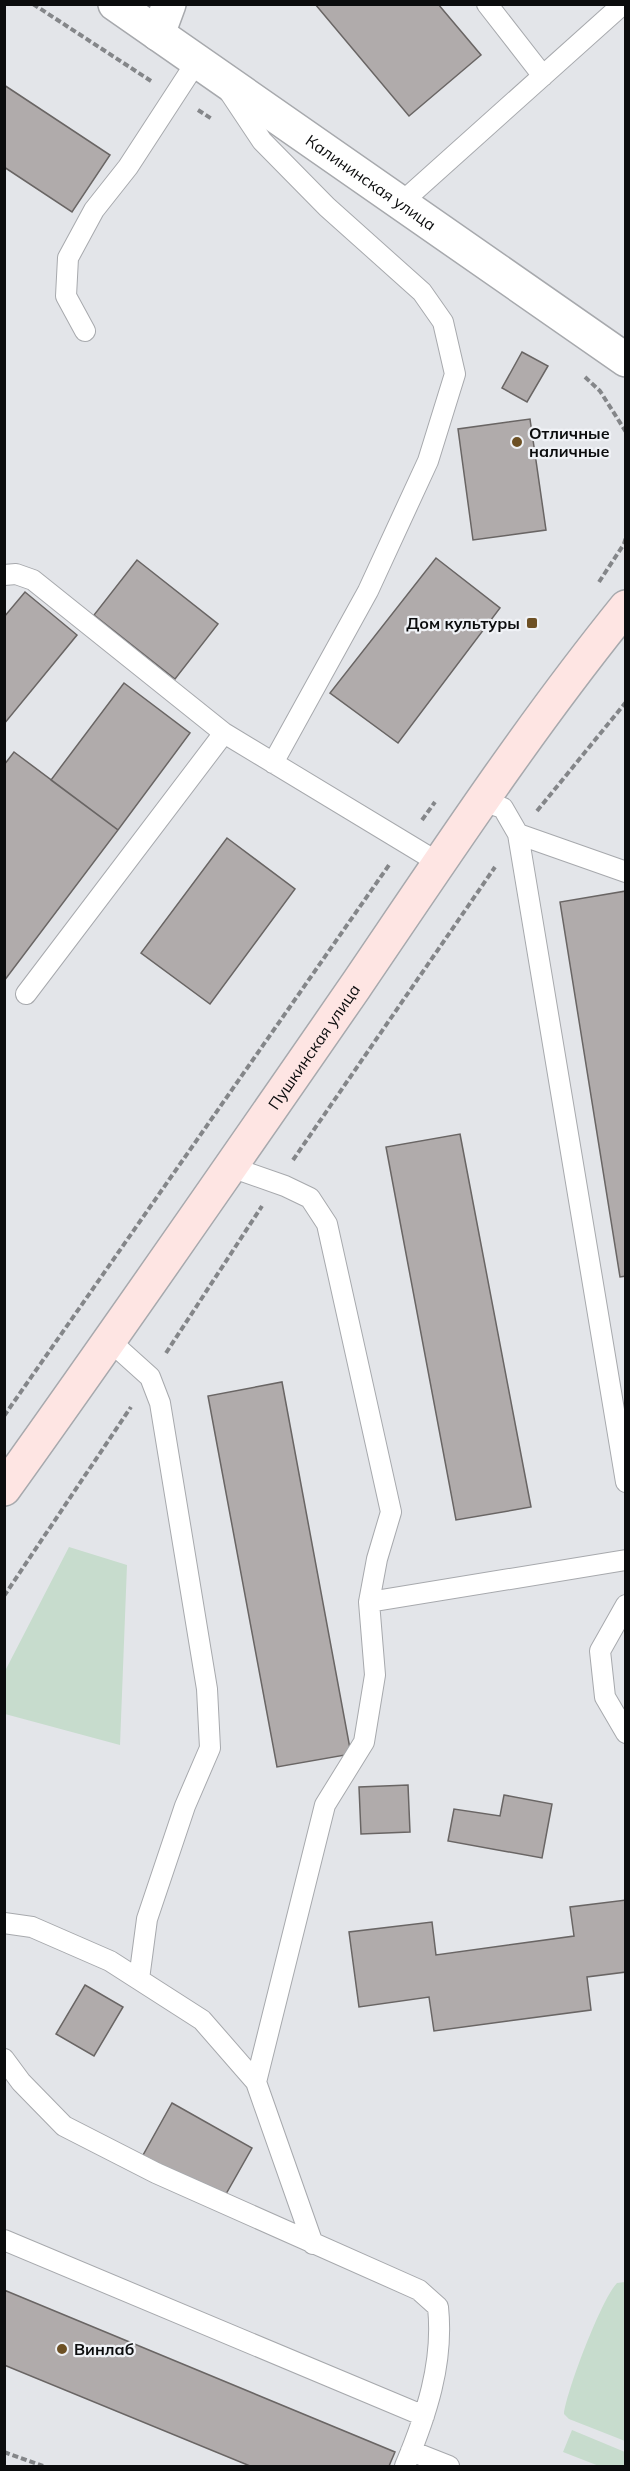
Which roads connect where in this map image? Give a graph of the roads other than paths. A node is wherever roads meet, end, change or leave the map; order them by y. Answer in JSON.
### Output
{"nodes":[{"id":1,"x":115,"y":4,"type":"edge"},
{"id":2,"x":487,"y":4,"type":"edge"},
{"id":3,"x":623,"y":4,"type":"edge"},
{"id":4,"x":164,"y":19,"type":"edge"},
{"id":5,"x":209,"y":69,"type":"junction"},
{"id":6,"x":543,"y":76,"type":"junction"},
{"id":7,"x":401,"y":203,"type":"junction"},
{"id":8,"x":85,"y":331,"type":"dead end"},
{"id":9,"x":626,"y":360,"type":"edge"},
{"id":10,"x":4,"y":575,"type":"edge"},
{"id":11,"x":626,"y":607,"type":"edge"},
{"id":12,"x":224,"y":733,"type":"junction"},
{"id":13,"x":273,"y":763,"type":"junction"},
{"id":14,"x":482,"y":801,"type":"junction"},
{"id":15,"x":518,"y":834,"type":"junction"},
{"id":16,"x":439,"y":863,"type":"junction"},
{"id":17,"x":626,"y":872,"type":"edge"},
{"id":18,"x":26,"y":994,"type":"dead end"},
{"id":19,"x":231,"y":1167,"type":"junction"},
{"id":20,"x":110,"y":1341,"type":"junction"},
{"id":21,"x":626,"y":1482,"type":"edge"},
{"id":22,"x":4,"y":1489,"type":"edge"},
{"id":23,"x":626,"y":1560,"type":"edge"},
{"id":24,"x":369,"y":1602,"type":"junction"},
{"id":25,"x":626,"y":1605,"type":"edge"},
{"id":26,"x":626,"y":1733,"type":"edge"},
{"id":27,"x":4,"y":1923,"type":"edge"},
{"id":28,"x":139,"y":1979,"type":"junction"},
{"id":29,"x":4,"y":2059,"type":"edge"},
{"id":30,"x":256,"y":2082,"type":"junction"},
{"id":31,"x":4,"y":2240,"type":"edge"},
{"id":32,"x":313,"y":2244,"type":"junction"},
{"id":33,"x":424,"y":2416,"type":"junction"},
{"id":34,"x":408,"y":2458,"type":"edge"},
{"id":35,"x":449,"y":2466,"type":"edge"}],
"edges":[{"from":1,"to":4,"type":"street","name":"Калининская улица"},
{"from":2,"to":6,"type":"lane"},
{"from":3,"to":6,"type":"lane"},
{"from":4,"to":5,"type":"street","name":"Калининская улица"},
{"from":5,"to":7,"type":"street","name":"Калининская улица"},
{"from":5,"to":8,"type":"lane"},
{"from":5,"to":13,"type":"lane"},
{"from":6,"to":7,"type":"lane"},
{"from":7,"to":9,"type":"street","name":"Калининская улица"},
{"from":10,"to":12,"type":"lane"},
{"from":11,"to":14,"type":"main road","name":"Пушкинская улица"},
{"from":12,"to":13,"type":"lane"},
{"from":12,"to":18,"type":"lane"},
{"from":13,"to":16,"type":"lane"},
{"from":14,"to":15,"type":"lane"},
{"from":14,"to":16,"type":"main road","name":"Пушкинская улица"},
{"from":15,"to":17,"type":"lane"},
{"from":15,"to":21,"type":"lane"},
{"from":16,"to":19,"type":"main road","name":"Пушкинская улица"},
{"from":19,"to":20,"type":"main road","name":"Пушкинская улица"},
{"from":19,"to":24,"type":"lane"},
{"from":20,"to":22,"type":"main road","name":"Пушкинская улица"},
{"from":20,"to":28,"type":"lane"},
{"from":23,"to":24,"type":"lane"},
{"from":24,"to":30,"type":"lane"},
{"from":25,"to":26,"type":"lane"},
{"from":27,"to":28,"type":"lane"},
{"from":28,"to":30,"type":"lane"},
{"from":29,"to":32,"type":"lane"},
{"from":30,"to":32,"type":"lane"},
{"from":31,"to":33,"type":"lane"},
{"from":32,"to":33,"type":"lane"},
{"from":33,"to":34,"type":"lane"},
{"from":34,"to":35,"type":"lane"}]}
